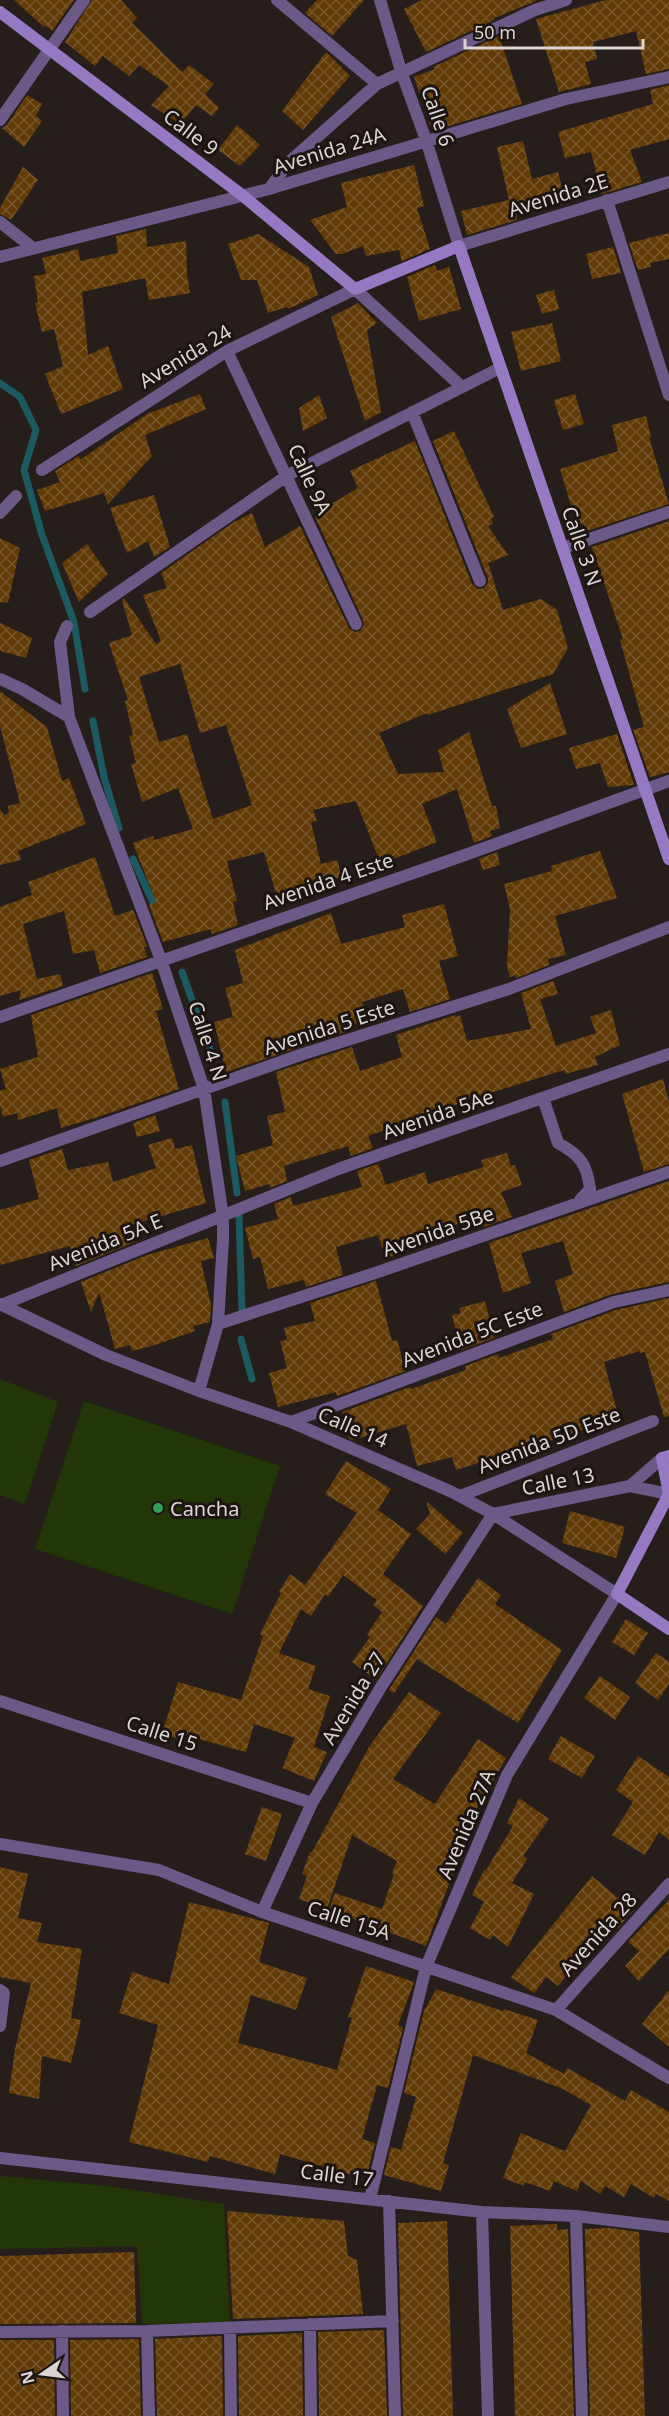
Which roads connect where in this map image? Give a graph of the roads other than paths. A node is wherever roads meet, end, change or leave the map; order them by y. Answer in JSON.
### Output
{"nodes":[{"id":1,"x":84,"y":0,"type":"edge"},
{"id":2,"x":277,"y":0,"type":"edge"},
{"id":3,"x":380,"y":0,"type":"edge"},
{"id":4,"x":567,"y":0,"type":"edge"},
{"id":5,"x":533,"y":5,"type":"edge"},
{"id":6,"x":0,"y":12,"type":"edge"},
{"id":7,"x":48,"y":49,"type":"junction"},
{"id":8,"x":401,"y":71,"type":"junction"},
{"id":9,"x":669,"y":77,"type":"edge"},
{"id":10,"x":376,"y":84,"type":"junction"},
{"id":11,"x":0,"y":120,"type":"edge"},
{"id":12,"x":426,"y":141,"type":"junction"},
{"id":13,"x":669,"y":182,"type":"edge"},
{"id":14,"x":269,"y":189,"type":"junction"},
{"id":15,"x":243,"y":195,"type":"junction"},
{"id":16,"x":607,"y":200,"type":"junction"},
{"id":17,"x":0,"y":222,"type":"edge"},
{"id":18,"x":459,"y":246,"type":"junction"},
{"id":19,"x":33,"y":248,"type":"junction"},
{"id":20,"x":0,"y":257,"type":"edge"},
{"id":21,"x":355,"y":289,"type":"junction"},
{"id":22,"x":227,"y":351,"type":"junction"},
{"id":23,"x":500,"y":368,"type":"junction"},
{"id":24,"x":462,"y":387,"type":"junction"},
{"id":25,"x":669,"y":395,"type":"edge"},
{"id":26,"x":412,"y":412,"type":"junction"},
{"id":27,"x":42,"y":470,"type":"dead end"},
{"id":28,"x":288,"y":475,"type":"junction"},
{"id":29,"x":16,"y":495,"type":"dead end"},
{"id":30,"x":669,"y":512,"type":"edge"},
{"id":31,"x":0,"y":513,"type":"edge"},
{"id":32,"x":562,"y":548,"type":"junction"},
{"id":33,"x":480,"y":581,"type":"dead end"},
{"id":34,"x":90,"y":612,"type":"dead end"},
{"id":35,"x":356,"y":624,"type":"dead end"},
{"id":36,"x":67,"y":626,"type":"dead end"},
{"id":37,"x":0,"y":679,"type":"edge"},
{"id":38,"x":69,"y":717,"type":"junction"},
{"id":39,"x":669,"y":781,"type":"edge"},
{"id":40,"x":645,"y":789,"type":"junction"},
{"id":41,"x":669,"y":859,"type":"edge"},
{"id":42,"x":669,"y":927,"type":"edge"},
{"id":43,"x":161,"y":960,"type":"junction"},
{"id":44,"x":0,"y":1017,"type":"edge"},
{"id":45,"x":669,"y":1054,"type":"edge"},
{"id":46,"x":204,"y":1089,"type":"junction"},
{"id":47,"x":543,"y":1098,"type":"junction"},
{"id":48,"x":0,"y":1161,"type":"edge"},
{"id":49,"x":669,"y":1172,"type":"edge"},
{"id":50,"x":579,"y":1201,"type":"junction"},
{"id":51,"x":223,"y":1216,"type":"junction"},
{"id":52,"x":669,"y":1290,"type":"edge"},
{"id":53,"x":0,"y":1304,"type":"edge"},
{"id":54,"x":219,"y":1324,"type":"junction"},
{"id":55,"x":199,"y":1391,"type":"junction"},
{"id":56,"x":653,"y":1421,"type":"dead end"},
{"id":57,"x":291,"y":1422,"type":"junction"},
{"id":58,"x":666,"y":1457,"type":"edge"},
{"id":59,"x":630,"y":1486,"type":"junction"},
{"id":60,"x":669,"y":1494,"type":"edge"},
{"id":61,"x":460,"y":1496,"type":"junction"},
{"id":62,"x":493,"y":1514,"type":"junction"},
{"id":63,"x":617,"y":1594,"type":"junction"},
{"id":64,"x":669,"y":1629,"type":"edge"},
{"id":65,"x":0,"y":1701,"type":"edge"},
{"id":66,"x":312,"y":1803,"type":"junction"},
{"id":67,"x":0,"y":1845,"type":"edge"},
{"id":68,"x":669,"y":1884,"type":"edge"},
{"id":69,"x":262,"y":1912,"type":"junction"},
{"id":70,"x":426,"y":1966,"type":"junction"},
{"id":71,"x":0,"y":1990,"type":"edge"},
{"id":72,"x":556,"y":2010,"type":"junction"},
{"id":73,"x":0,"y":2026,"type":"edge"},
{"id":74,"x":669,"y":2078,"type":"edge"},
{"id":75,"x":0,"y":2158,"type":"edge"},
{"id":76,"x":370,"y":2199,"type":"junction"},
{"id":77,"x":389,"y":2201,"type":"junction"},
{"id":78,"x":482,"y":2212,"type":"junction"},
{"id":79,"x":576,"y":2216,"type":"junction"},
{"id":80,"x":669,"y":2227,"type":"edge"},
{"id":81,"x":393,"y":2321,"type":"junction"},
{"id":82,"x":310,"y":2324,"type":"junction"},
{"id":83,"x":230,"y":2328,"type":"junction"},
{"id":84,"x":62,"y":2331,"type":"junction"},
{"id":85,"x":147,"y":2331,"type":"junction"},
{"id":86,"x":0,"y":2332,"type":"edge"},
{"id":87,"x":63,"y":2416,"type":"edge"},
{"id":88,"x":148,"y":2416,"type":"edge"},
{"id":89,"x":231,"y":2416,"type":"edge"},
{"id":90,"x":311,"y":2416,"type":"edge"},
{"id":91,"x":395,"y":2416,"type":"edge"},
{"id":92,"x":488,"y":2416,"type":"edge"},
{"id":93,"x":582,"y":2416,"type":"edge"}],
"edges":[{"from":1,"to":7,"type":"street"},
{"from":2,"to":10,"type":"street"},
{"from":3,"to":8,"type":"street","name":"Calle 6"},
{"from":4,"to":5,"type":"street"},
{"from":5,"to":8,"type":"street"},
{"from":6,"to":7,"type":"street","name":"Calle 9"},
{"from":7,"to":11,"type":"street"},
{"from":7,"to":15,"type":"street","name":"Calle 9"},
{"from":8,"to":10,"type":"street"},
{"from":8,"to":12,"type":"street","name":"Calle 6"},
{"from":9,"to":12,"type":"street","name":"Avenida 24A"},
{"from":10,"to":14,"type":"street"},
{"from":12,"to":14,"type":"street","name":"Avenida 24A"},
{"from":12,"to":18,"type":"street","name":"Calle 6"},
{"from":13,"to":16,"type":"street","name":"Avenida 2E"},
{"from":14,"to":15,"type":"street","name":"Avenida 24A"},
{"from":15,"to":19,"type":"street","name":"Avenida 24A"},
{"from":15,"to":21,"type":"street","name":"Calle 9"},
{"from":16,"to":18,"type":"street","name":"Avenida 2E"},
{"from":16,"to":25,"type":"street"},
{"from":17,"to":19,"type":"street"},
{"from":18,"to":21,"type":"street"},
{"from":18,"to":23,"type":"street","name":"Calle 3 N"},
{"from":19,"to":20,"type":"street","name":"Avenida 24A"},
{"from":21,"to":22,"type":"street","name":"Avenida 24"},
{"from":21,"to":24,"type":"street","name":"Calle 9"},
{"from":22,"to":27,"type":"street","name":"Avenida 24"},
{"from":22,"to":28,"type":"street","name":"Calle 9A"},
{"from":23,"to":24,"type":"street"},
{"from":23,"to":32,"type":"street","name":"Calle 3 N"},
{"from":24,"to":26,"type":"street"},
{"from":26,"to":28,"type":"street"},
{"from":26,"to":33,"type":"street"},
{"from":28,"to":34,"type":"street"},
{"from":28,"to":35,"type":"street","name":"Calle 9A"},
{"from":29,"to":31,"type":"street"},
{"from":30,"to":32,"type":"street"},
{"from":32,"to":40,"type":"street","name":"Calle 3 N"},
{"from":36,"to":38,"type":"street","name":"Calle 4 N"},
{"from":37,"to":38,"type":"street"},
{"from":38,"to":43,"type":"street","name":"Calle 4 N"},
{"from":39,"to":40,"type":"street","name":"Avenida 4 Este"},
{"from":40,"to":41,"type":"street","name":"Calle 3 N"},
{"from":40,"to":43,"type":"street","name":"Avenida 4 Este"},
{"from":42,"to":46,"type":"street","name":"Avenida 5 Este"},
{"from":43,"to":44,"type":"street","name":"Avenida 4 Este"},
{"from":43,"to":46,"type":"street","name":"Calle 4 N"},
{"from":45,"to":47,"type":"street","name":"Avenida 5Ae"},
{"from":46,"to":48,"type":"street","name":"Avenida 5 Este"},
{"from":46,"to":51,"type":"street","name":"Calle 4 N"},
{"from":47,"to":50,"type":"street"},
{"from":47,"to":51,"type":"street","name":"Avenida 5Ae"},
{"from":49,"to":50,"type":"street","name":"Avenida 5Be"},
{"from":50,"to":54,"type":"street","name":"Avenida 5Be"},
{"from":51,"to":53,"type":"street","name":"Avenida 5A E"},
{"from":51,"to":54,"type":"street","name":"Calle 4 N"},
{"from":52,"to":57,"type":"street","name":"Avenida 5C Este"},
{"from":53,"to":55,"type":"street","name":"Calle 14"},
{"from":54,"to":55,"type":"street","name":"Calle 4 N"},
{"from":55,"to":57,"type":"street","name":"Calle 14"},
{"from":56,"to":61,"type":"street","name":"Avenida 5D Este"},
{"from":57,"to":61,"type":"street","name":"Calle 14"},
{"from":58,"to":59,"type":"street","name":"Calle 13"},
{"from":58,"to":60,"type":"street"},
{"from":59,"to":60,"type":"street","name":"Calle 13"},
{"from":59,"to":62,"type":"street","name":"Calle 13"},
{"from":60,"to":63,"type":"street","name":"Avenida 27A"},
{"from":61,"to":62,"type":"street","name":"Calle 14"},
{"from":62,"to":63,"type":"street","name":"Calle 14"},
{"from":62,"to":66,"type":"street","name":"Avenida 27"},
{"from":63,"to":64,"type":"street","name":"Calle 14"},
{"from":63,"to":70,"type":"street","name":"Avenida 27A"},
{"from":65,"to":66,"type":"street","name":"Calle 15"},
{"from":66,"to":69,"type":"street","name":"Avenida 27"},
{"from":67,"to":69,"type":"street","name":"Calle 15A"},
{"from":68,"to":72,"type":"street","name":"Avenida 28"},
{"from":69,"to":70,"type":"street","name":"Calle 15A"},
{"from":70,"to":72,"type":"street","name":"Calle 15A"},
{"from":70,"to":76,"type":"street","name":"Avenida 27A"},
{"from":71,"to":73,"type":"street"},
{"from":72,"to":74,"type":"street","name":"Calle 15A"},
{"from":75,"to":76,"type":"street","name":"Calle 17"},
{"from":76,"to":77,"type":"street","name":"Calle 17"},
{"from":77,"to":78,"type":"street","name":"Calle 17"},
{"from":77,"to":81,"type":"street"},
{"from":78,"to":79,"type":"street","name":"Calle 17"},
{"from":78,"to":92,"type":"street"},
{"from":79,"to":80,"type":"street","name":"Calle 17"},
{"from":79,"to":93,"type":"street"},
{"from":81,"to":82,"type":"street"},
{"from":81,"to":91,"type":"street"},
{"from":82,"to":83,"type":"street"},
{"from":82,"to":90,"type":"street"},
{"from":83,"to":85,"type":"street"},
{"from":83,"to":89,"type":"street"},
{"from":84,"to":85,"type":"street"},
{"from":84,"to":86,"type":"street"},
{"from":84,"to":87,"type":"street"},
{"from":85,"to":88,"type":"street"}]}
